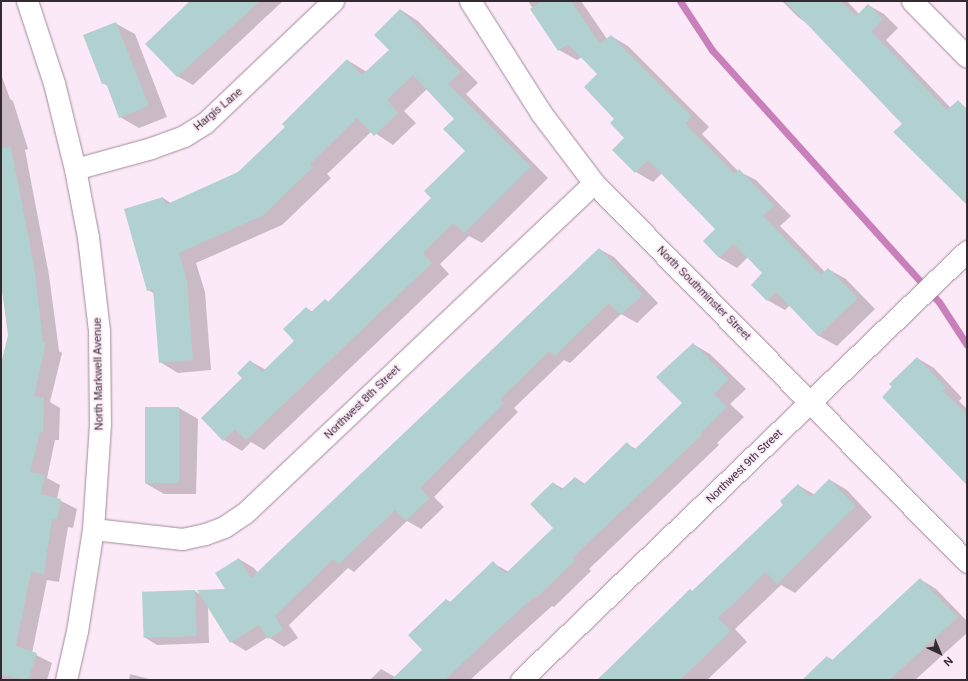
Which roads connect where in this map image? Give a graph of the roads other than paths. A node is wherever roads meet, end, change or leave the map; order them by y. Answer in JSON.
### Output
{"nodes":[{"id":1,"x":27,"y":1,"type":"edge"},
{"id":2,"x":333,"y":1,"type":"edge"},
{"id":3,"x":470,"y":1,"type":"edge"},
{"id":4,"x":912,"y":1,"type":"edge"},
{"id":5,"x":967,"y":57,"type":"edge"},
{"id":6,"x":75,"y":169,"type":"junction"},
{"id":7,"x":594,"y":183,"type":"junction"},
{"id":8,"x":967,"y":251,"type":"edge"},
{"id":9,"x":811,"y":401,"type":"junction"},
{"id":10,"x":93,"y":529,"type":"junction"},
{"id":11,"x":967,"y":562,"type":"edge"},
{"id":12,"x":66,"y":680,"type":"edge"},
{"id":13,"x":521,"y":680,"type":"edge"}],
"edges":[{"from":1,"to":6,"type":"street","name":"North Markwell Avenue"},
{"from":2,"to":6,"type":"street","name":"Hargis Lane"},
{"from":3,"to":7,"type":"street","name":"North Southminster Street"},
{"from":4,"to":5,"type":"street"},
{"from":6,"to":10,"type":"street","name":"North Markwell Avenue"},
{"from":7,"to":9,"type":"street","name":"North Southminster Street"},
{"from":7,"to":10,"type":"street","name":"Northwest 8th Street"},
{"from":8,"to":9,"type":"street","name":"Northwest 9th Street"},
{"from":9,"to":11,"type":"street","name":"North Southminster Street"},
{"from":9,"to":13,"type":"street","name":"Northwest 9th Street"},
{"from":10,"to":12,"type":"street","name":"North Markwell Avenue"}]}
